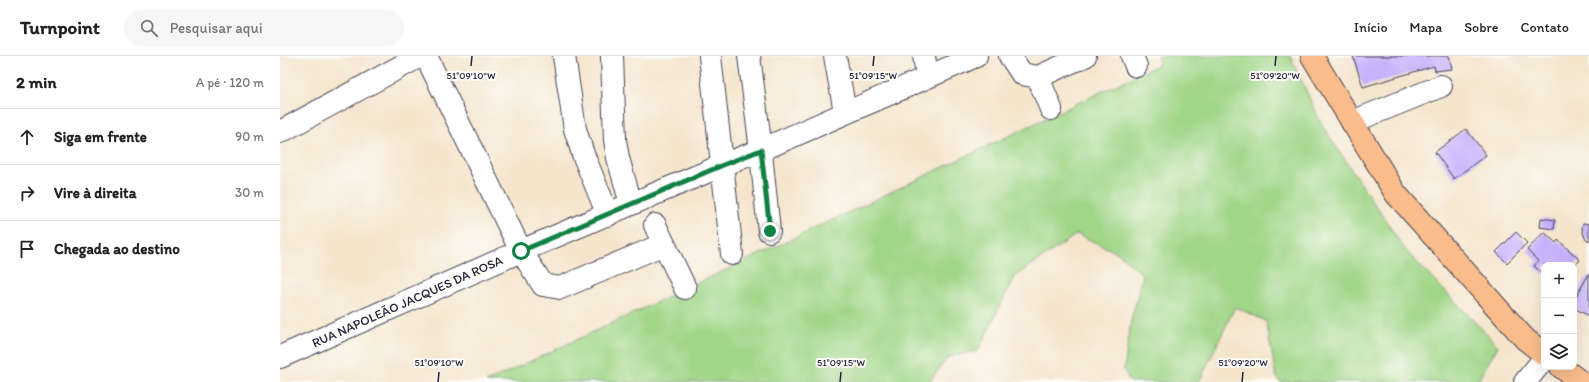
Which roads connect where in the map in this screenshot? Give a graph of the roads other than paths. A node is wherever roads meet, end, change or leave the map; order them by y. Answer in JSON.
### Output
{"nodes":[{"id":1,"x":420,"y":56,"type":"edge"},
{"id":2,"x":426,"y":56,"type":"edge"},
{"id":3,"x":564,"y":56,"type":"edge"},
{"id":4,"x":612,"y":56,"type":"edge"},
{"id":5,"x":710,"y":56,"type":"edge"},
{"id":6,"x":749,"y":56,"type":"edge"},
{"id":7,"x":835,"y":56,"type":"edge"},
{"id":8,"x":976,"y":56,"type":"edge"},
{"id":9,"x":1010,"y":56,"type":"edge"},
{"id":10,"x":1085,"y":56,"type":"edge"},
{"id":11,"x":1312,"y":56,"type":"edge"},
{"id":12,"x":925,"y":67,"type":"edge"},
{"id":13,"x":1038,"y":77,"type":"junction"},
{"id":14,"x":1441,"y":86,"type":"dead end"},
{"id":15,"x":1051,"y":109,"type":"dead end"},
{"id":16,"x":845,"y":112,"type":"junction"},
{"id":17,"x":1352,"y":122,"type":"junction"},
{"id":18,"x":280,"y":132,"type":"edge"},
{"id":19,"x":615,"y":140,"type":"junction"},
{"id":20,"x":761,"y":150,"type":"junction"},
{"id":21,"x":584,"y":154,"type":"junction"},
{"id":22,"x":723,"y":165,"type":"junction"},
{"id":23,"x":631,"y":204,"type":"junction"},
{"id":24,"x":608,"y":214,"type":"junction"},
{"id":25,"x":770,"y":231,"type":"dead end"},
{"id":26,"x":521,"y":251,"type":"junction"},
{"id":27,"x":732,"y":254,"type":"dead end"},
{"id":28,"x":685,"y":288,"type":"dead end"},
{"id":29,"x":1541,"y":352,"type":"edge"},
{"id":30,"x":280,"y":357,"type":"edge"},
{"id":31,"x":1541,"y":363,"type":"edge"},
{"id":32,"x":1565,"y":370,"type":"edge"},
{"id":33,"x":1525,"y":382,"type":"edge"},
{"id":34,"x":1581,"y":382,"type":"edge"}],
"edges":[{"from":1,"to":18,"type":"street"},
{"from":2,"to":26,"type":"street"},
{"from":3,"to":21,"type":"street"},
{"from":4,"to":19,"type":"street"},
{"from":5,"to":22,"type":"street"},
{"from":6,"to":20,"type":"street"},
{"from":7,"to":16,"type":"street"},
{"from":8,"to":12,"type":"street","name":"RUA NAPOLEÃO JACQUES DA ROSA"},
{"from":9,"to":13,"type":"street"},
{"from":10,"to":13,"type":"street"},
{"from":11,"to":17,"type":"main road"},
{"from":12,"to":16,"type":"street","name":"RUA NAPOLEÃO JACQUES DA ROSA"},
{"from":13,"to":15,"type":"street"},
{"from":14,"to":17,"type":"street"},
{"from":16,"to":20,"type":"street","name":"RUA NAPOLEÃO JACQUES DA ROSA"},
{"from":17,"to":29,"type":"main road"},
{"from":19,"to":21,"type":"street"},
{"from":19,"to":23,"type":"street"},
{"from":20,"to":22,"type":"street","name":"RUA NAPOLEÃO JACQUES DA ROSA"},
{"from":20,"to":25,"type":"street"},
{"from":21,"to":24,"type":"street"},
{"from":22,"to":23,"type":"street","name":"RUA NAPOLEÃO JACQUES DA ROSA"},
{"from":22,"to":27,"type":"street"},
{"from":23,"to":24,"type":"street","name":"RUA NAPOLEÃO JACQUES DA ROSA"},
{"from":24,"to":26,"type":"street","name":"RUA NAPOLEÃO JACQUES DA ROSA"},
{"from":26,"to":28,"type":"street"},
{"from":26,"to":30,"type":"street","name":"RUA NAPOLEÃO JACQUES DA ROSA"},
{"from":31,"to":33,"type":"street"},
{"from":32,"to":34,"type":"main road"}]}
